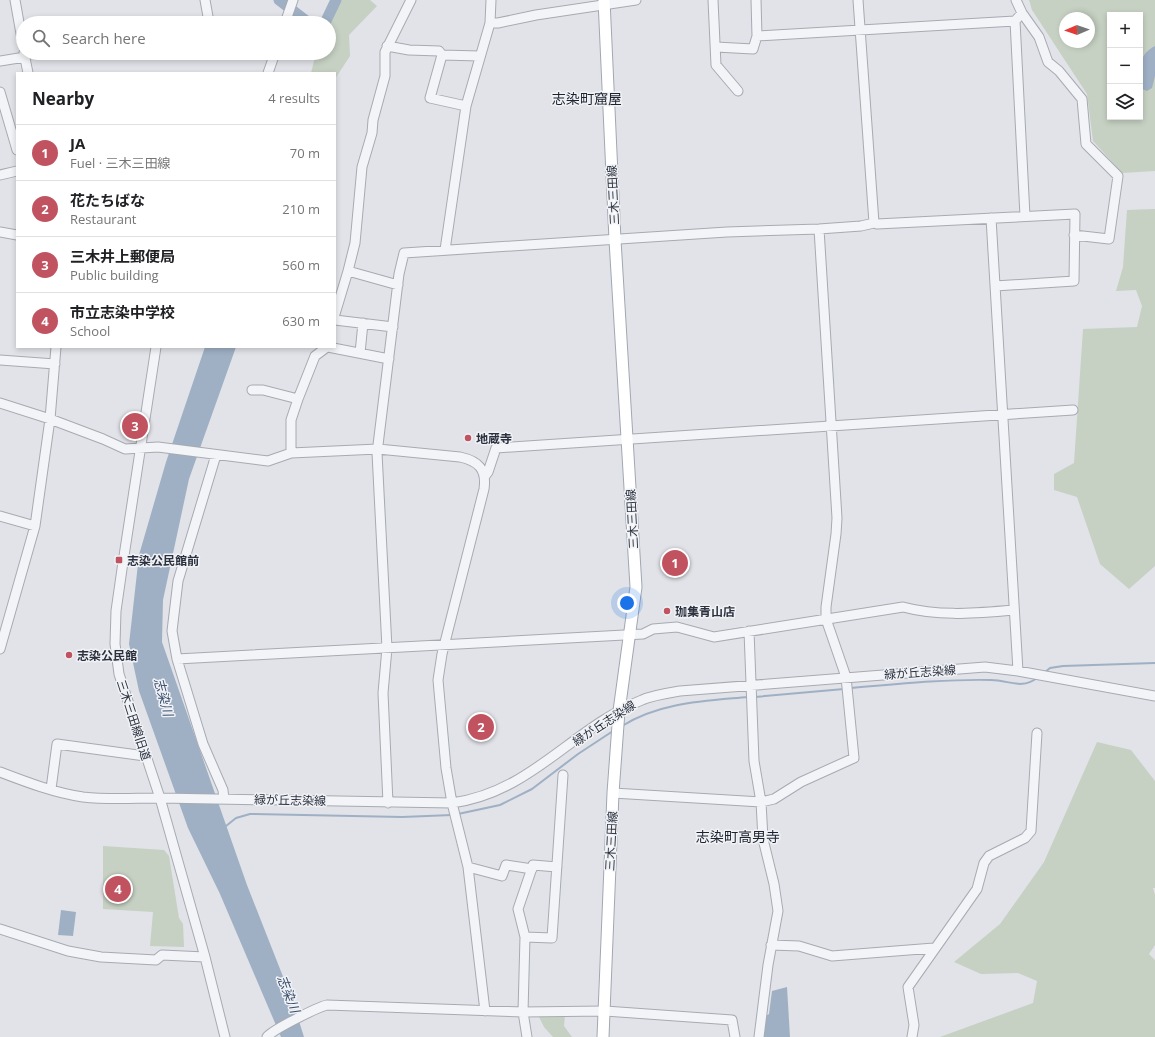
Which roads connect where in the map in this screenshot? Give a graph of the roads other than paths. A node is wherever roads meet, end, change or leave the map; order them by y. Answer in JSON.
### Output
{"nodes":[{"id":1,"x":15,"y":0,"type":"edge"},
{"id":2,"x":205,"y":0,"type":"edge"},
{"id":3,"x":293,"y":0,"type":"edge"},
{"id":4,"x":411,"y":0,"type":"edge"},
{"id":5,"x":491,"y":0,"type":"edge"},
{"id":6,"x":636,"y":0,"type":"edge"},
{"id":7,"x":712,"y":0,"type":"edge"},
{"id":8,"x":756,"y":0,"type":"edge"},
{"id":9,"x":858,"y":0,"type":"edge"},
{"id":10,"x":1016,"y":0,"type":"edge"},
{"id":11,"x":604,"y":3,"type":"edge"},
{"id":12,"x":1022,"y":13,"type":"junction"},
{"id":13,"x":18,"y":16,"type":"edge"},
{"id":14,"x":208,"y":16,"type":"edge"},
{"id":15,"x":287,"y":16,"type":"edge"},
{"id":16,"x":1015,"y":21,"type":"junction"},
{"id":17,"x":490,"y":23,"type":"junction"},
{"id":18,"x":860,"y":31,"type":"junction"},
{"id":19,"x":757,"y":36,"type":"junction"},
{"id":20,"x":387,"y":46,"type":"junction"},
{"id":21,"x":716,"y":47,"type":"junction"},
{"id":22,"x":442,"y":55,"type":"junction"},
{"id":23,"x":479,"y":56,"type":"junction"},
{"id":24,"x":16,"y":57,"type":"edge"},
{"id":25,"x":26,"y":60,"type":"edge"},
{"id":26,"x":273,"y":60,"type":"edge"},
{"id":27,"x":0,"y":61,"type":"edge"},
{"id":28,"x":28,"y":72,"type":"edge"},
{"id":29,"x":268,"y":72,"type":"edge"},
{"id":30,"x":738,"y":91,"type":"dead end"},
{"id":31,"x":0,"y":92,"type":"edge"},
{"id":32,"x":466,"y":106,"type":"junction"},
{"id":33,"x":16,"y":147,"type":"edge"},
{"id":34,"x":16,"y":171,"type":"edge"},
{"id":35,"x":0,"y":175,"type":"edge"},
{"id":36,"x":1025,"y":216,"type":"junction"},
{"id":37,"x":991,"y":218,"type":"junction"},
{"id":38,"x":874,"y":223,"type":"junction"},
{"id":39,"x":819,"y":229,"type":"junction"},
{"id":40,"x":0,"y":232,"type":"edge"},
{"id":41,"x":16,"y":235,"type":"edge"},
{"id":42,"x":1074,"y":235,"type":"junction"},
{"id":43,"x":615,"y":240,"type":"junction"},
{"id":44,"x":445,"y":250,"type":"junction"},
{"id":45,"x":348,"y":271,"type":"junction"},
{"id":46,"x":398,"y":285,"type":"junction"},
{"id":47,"x":995,"y":286,"type":"junction"},
{"id":48,"x":336,"y":311,"type":"edge"},
{"id":49,"x":336,"y":320,"type":"edge"},
{"id":50,"x":363,"y":323,"type":"junction"},
{"id":51,"x":393,"y":327,"type":"junction"},
{"id":52,"x":56,"y":348,"type":"edge"},
{"id":53,"x":156,"y":348,"type":"edge"},
{"id":54,"x":327,"y":348,"type":"edge"},
{"id":55,"x":333,"y":348,"type":"edge"},
{"id":56,"x":360,"y":353,"type":"junction"},
{"id":57,"x":389,"y":359,"type":"junction"},
{"id":58,"x":0,"y":360,"type":"edge"},
{"id":59,"x":56,"y":364,"type":"junction"},
{"id":60,"x":252,"y":390,"type":"dead end"},
{"id":61,"x":298,"y":399,"type":"junction"},
{"id":62,"x":0,"y":403,"type":"edge"},
{"id":63,"x":1074,"y":410,"type":"dead end"},
{"id":64,"x":1002,"y":415,"type":"junction"},
{"id":65,"x":50,"y":419,"type":"junction"},
{"id":66,"x":830,"y":425,"type":"junction"},
{"id":67,"x":627,"y":438,"type":"junction"},
{"id":68,"x":142,"y":448,"type":"junction"},
{"id":69,"x":378,"y":449,"type":"junction"},
{"id":70,"x":291,"y":453,"type":"junction"},
{"id":71,"x":216,"y":456,"type":"junction"},
{"id":72,"x":485,"y":476,"type":"junction"},
{"id":73,"x":0,"y":516,"type":"edge"},
{"id":74,"x":35,"y":526,"type":"junction"},
{"id":75,"x":1014,"y":610,"type":"junction"},
{"id":76,"x":826,"y":619,"type":"junction"},
{"id":77,"x":749,"y":631,"type":"junction"},
{"id":78,"x":630,"y":634,"type":"junction"},
{"id":79,"x":445,"y":644,"type":"junction"},
{"id":80,"x":388,"y":648,"type":"junction"},
{"id":81,"x":0,"y":649,"type":"edge"},
{"id":82,"x":177,"y":659,"type":"junction"},
{"id":83,"x":1018,"y":671,"type":"junction"},
{"id":84,"x":846,"y":677,"type":"junction"},
{"id":85,"x":750,"y":684,"type":"junction"},
{"id":86,"x":1155,"y":696,"type":"edge"},
{"id":87,"x":619,"y":711,"type":"junction"},
{"id":88,"x":1037,"y":733,"type":"dead end"},
{"id":89,"x":145,"y":756,"type":"junction"},
{"id":90,"x":0,"y":772,"type":"edge"},
{"id":91,"x":563,"y":775,"type":"dead end"},
{"id":92,"x":51,"y":789,"type":"junction"},
{"id":93,"x":613,"y":793,"type":"junction"},
{"id":94,"x":160,"y":798,"type":"junction"},
{"id":95,"x":224,"y":799,"type":"junction"},
{"id":96,"x":761,"y":802,"type":"junction"},
{"id":97,"x":388,"y":803,"type":"junction"},
{"id":98,"x":452,"y":803,"type":"junction"},
{"id":99,"x":468,"y":867,"type":"junction"},
{"id":100,"x":557,"y":867,"type":"junction"},
{"id":101,"x":532,"y":869,"type":"junction"},
{"id":102,"x":0,"y":929,"type":"edge"},
{"id":103,"x":525,"y":937,"type":"junction"},
{"id":104,"x":771,"y":945,"type":"junction"},
{"id":105,"x":934,"y":948,"type":"junction"},
{"id":106,"x":205,"y":957,"type":"junction"},
{"id":107,"x":485,"y":1011,"type":"junction"},
{"id":108,"x":605,"y":1011,"type":"junction"},
{"id":109,"x":523,"y":1012,"type":"junction"},
{"id":110,"x":269,"y":1034,"type":"edge"},
{"id":111,"x":225,"y":1037,"type":"edge"},
{"id":112,"x":528,"y":1037,"type":"edge"},
{"id":113,"x":603,"y":1037,"type":"edge"},
{"id":114,"x":735,"y":1037,"type":"edge"},
{"id":115,"x":759,"y":1037,"type":"edge"},
{"id":116,"x":912,"y":1037,"type":"edge"}],
"edges":[{"from":1,"to":13,"type":"street"},
{"from":2,"to":14,"type":"street"},
{"from":3,"to":15,"type":"street"},
{"from":4,"to":20,"type":"street"},
{"from":5,"to":17,"type":"street"},
{"from":6,"to":11,"type":"street"},
{"from":7,"to":21,"type":"street"},
{"from":8,"to":19,"type":"street"},
{"from":9,"to":18,"type":"street"},
{"from":10,"to":12,"type":"street"},
{"from":11,"to":17,"type":"street"},
{"from":11,"to":43,"type":"main road","name":"三木三田線"},
{"from":12,"to":16,"type":"street"},
{"from":12,"to":42,"type":"street"},
{"from":16,"to":18,"type":"street"},
{"from":16,"to":36,"type":"street"},
{"from":17,"to":23,"type":"street"},
{"from":18,"to":19,"type":"street"},
{"from":18,"to":38,"type":"street"},
{"from":19,"to":21,"type":"street"},
{"from":20,"to":22,"type":"street"},
{"from":20,"to":45,"type":"street"},
{"from":21,"to":30,"type":"street"},
{"from":22,"to":23,"type":"street"},
{"from":22,"to":32,"type":"street"},
{"from":23,"to":32,"type":"street"},
{"from":24,"to":27,"type":"street"},
{"from":25,"to":28,"type":"street"},
{"from":26,"to":29,"type":"street"},
{"from":31,"to":33,"type":"street"},
{"from":32,"to":44,"type":"street"},
{"from":34,"to":35,"type":"street"},
{"from":36,"to":37,"type":"street"},
{"from":36,"to":42,"type":"street"},
{"from":37,"to":38,"type":"street"},
{"from":37,"to":47,"type":"street"},
{"from":38,"to":39,"type":"street"},
{"from":39,"to":43,"type":"street"},
{"from":39,"to":66,"type":"street"},
{"from":40,"to":41,"type":"street"},
{"from":42,"to":47,"type":"street"},
{"from":43,"to":44,"type":"street"},
{"from":43,"to":67,"type":"main road","name":"三木三田線"},
{"from":44,"to":46,"type":"street"},
{"from":45,"to":46,"type":"street"},
{"from":45,"to":48,"type":"street"},
{"from":46,"to":51,"type":"street"},
{"from":47,"to":64,"type":"street"},
{"from":49,"to":50,"type":"street"},
{"from":50,"to":51,"type":"street"},
{"from":50,"to":56,"type":"street"},
{"from":51,"to":57,"type":"street"},
{"from":52,"to":59,"type":"street"},
{"from":53,"to":68,"type":"street","name":"三木三田線旧道"},
{"from":54,"to":61,"type":"street"},
{"from":55,"to":56,"type":"street"},
{"from":56,"to":57,"type":"street"},
{"from":57,"to":69,"type":"street"},
{"from":58,"to":59,"type":"street"},
{"from":59,"to":65,"type":"street"},
{"from":60,"to":61,"type":"street"},
{"from":61,"to":70,"type":"street"},
{"from":62,"to":65,"type":"street"},
{"from":63,"to":64,"type":"street"},
{"from":64,"to":66,"type":"street"},
{"from":64,"to":75,"type":"street"},
{"from":65,"to":68,"type":"street"},
{"from":65,"to":74,"type":"street"},
{"from":66,"to":67,"type":"street"},
{"from":66,"to":76,"type":"street"},
{"from":67,"to":72,"type":"street"},
{"from":67,"to":78,"type":"main road","name":"三木三田線"},
{"from":68,"to":71,"type":"street"},
{"from":68,"to":89,"type":"street","name":"三木三田線旧道"},
{"from":69,"to":70,"type":"street"},
{"from":69,"to":72,"type":"street"},
{"from":69,"to":80,"type":"street"},
{"from":70,"to":71,"type":"street"},
{"from":71,"to":82,"type":"street"},
{"from":72,"to":79,"type":"street"},
{"from":73,"to":74,"type":"street"},
{"from":74,"to":81,"type":"street"},
{"from":75,"to":76,"type":"street"},
{"from":75,"to":83,"type":"street"},
{"from":76,"to":77,"type":"street"},
{"from":76,"to":84,"type":"street"},
{"from":77,"to":78,"type":"street"},
{"from":77,"to":85,"type":"street"},
{"from":78,"to":79,"type":"street"},
{"from":78,"to":87,"type":"main road","name":"三木三田線"},
{"from":79,"to":80,"type":"street"},
{"from":79,"to":98,"type":"street"},
{"from":80,"to":82,"type":"street"},
{"from":80,"to":97,"type":"street"},
{"from":82,"to":95,"type":"street"},
{"from":83,"to":84,"type":"street","name":"緑が丘志染線"},
{"from":83,"to":86,"type":"street","name":"緑が丘志染線"},
{"from":84,"to":85,"type":"street","name":"緑が丘志染線"},
{"from":84,"to":96,"type":"street"},
{"from":85,"to":87,"type":"street","name":"緑が丘志染線"},
{"from":85,"to":96,"type":"street"},
{"from":87,"to":93,"type":"main road","name":"三木三田線"},
{"from":87,"to":98,"type":"street","name":"緑が丘志染線"},
{"from":88,"to":105,"type":"street"},
{"from":89,"to":92,"type":"street"},
{"from":89,"to":94,"type":"street","name":"三木三田線旧道"},
{"from":90,"to":92,"type":"street","name":"緑が丘志染線"},
{"from":91,"to":100,"type":"street"},
{"from":92,"to":94,"type":"street","name":"緑が丘志染線"},
{"from":93,"to":96,"type":"street"},
{"from":93,"to":108,"type":"main road","name":"三木三田線"},
{"from":94,"to":95,"type":"street","name":"緑が丘志染線"},
{"from":94,"to":106,"type":"street","name":"三木三田線旧道"},
{"from":95,"to":97,"type":"street","name":"緑が丘志染線"},
{"from":96,"to":104,"type":"street"},
{"from":97,"to":98,"type":"street","name":"緑が丘志染線"},
{"from":98,"to":99,"type":"street"},
{"from":99,"to":101,"type":"street"},
{"from":99,"to":107,"type":"street"},
{"from":100,"to":101,"type":"street"},
{"from":100,"to":103,"type":"street"},
{"from":101,"to":103,"type":"street"},
{"from":102,"to":106,"type":"street"},
{"from":103,"to":109,"type":"street"},
{"from":104,"to":105,"type":"street"},
{"from":104,"to":115,"type":"street"},
{"from":105,"to":116,"type":"street"},
{"from":106,"to":111,"type":"street","name":"三木三田線旧道"},
{"from":107,"to":109,"type":"street"},
{"from":107,"to":110,"type":"street"},
{"from":108,"to":109,"type":"street"},
{"from":108,"to":113,"type":"main road","name":"三木三田線"},
{"from":108,"to":114,"type":"street"},
{"from":109,"to":112,"type":"street"}]}
